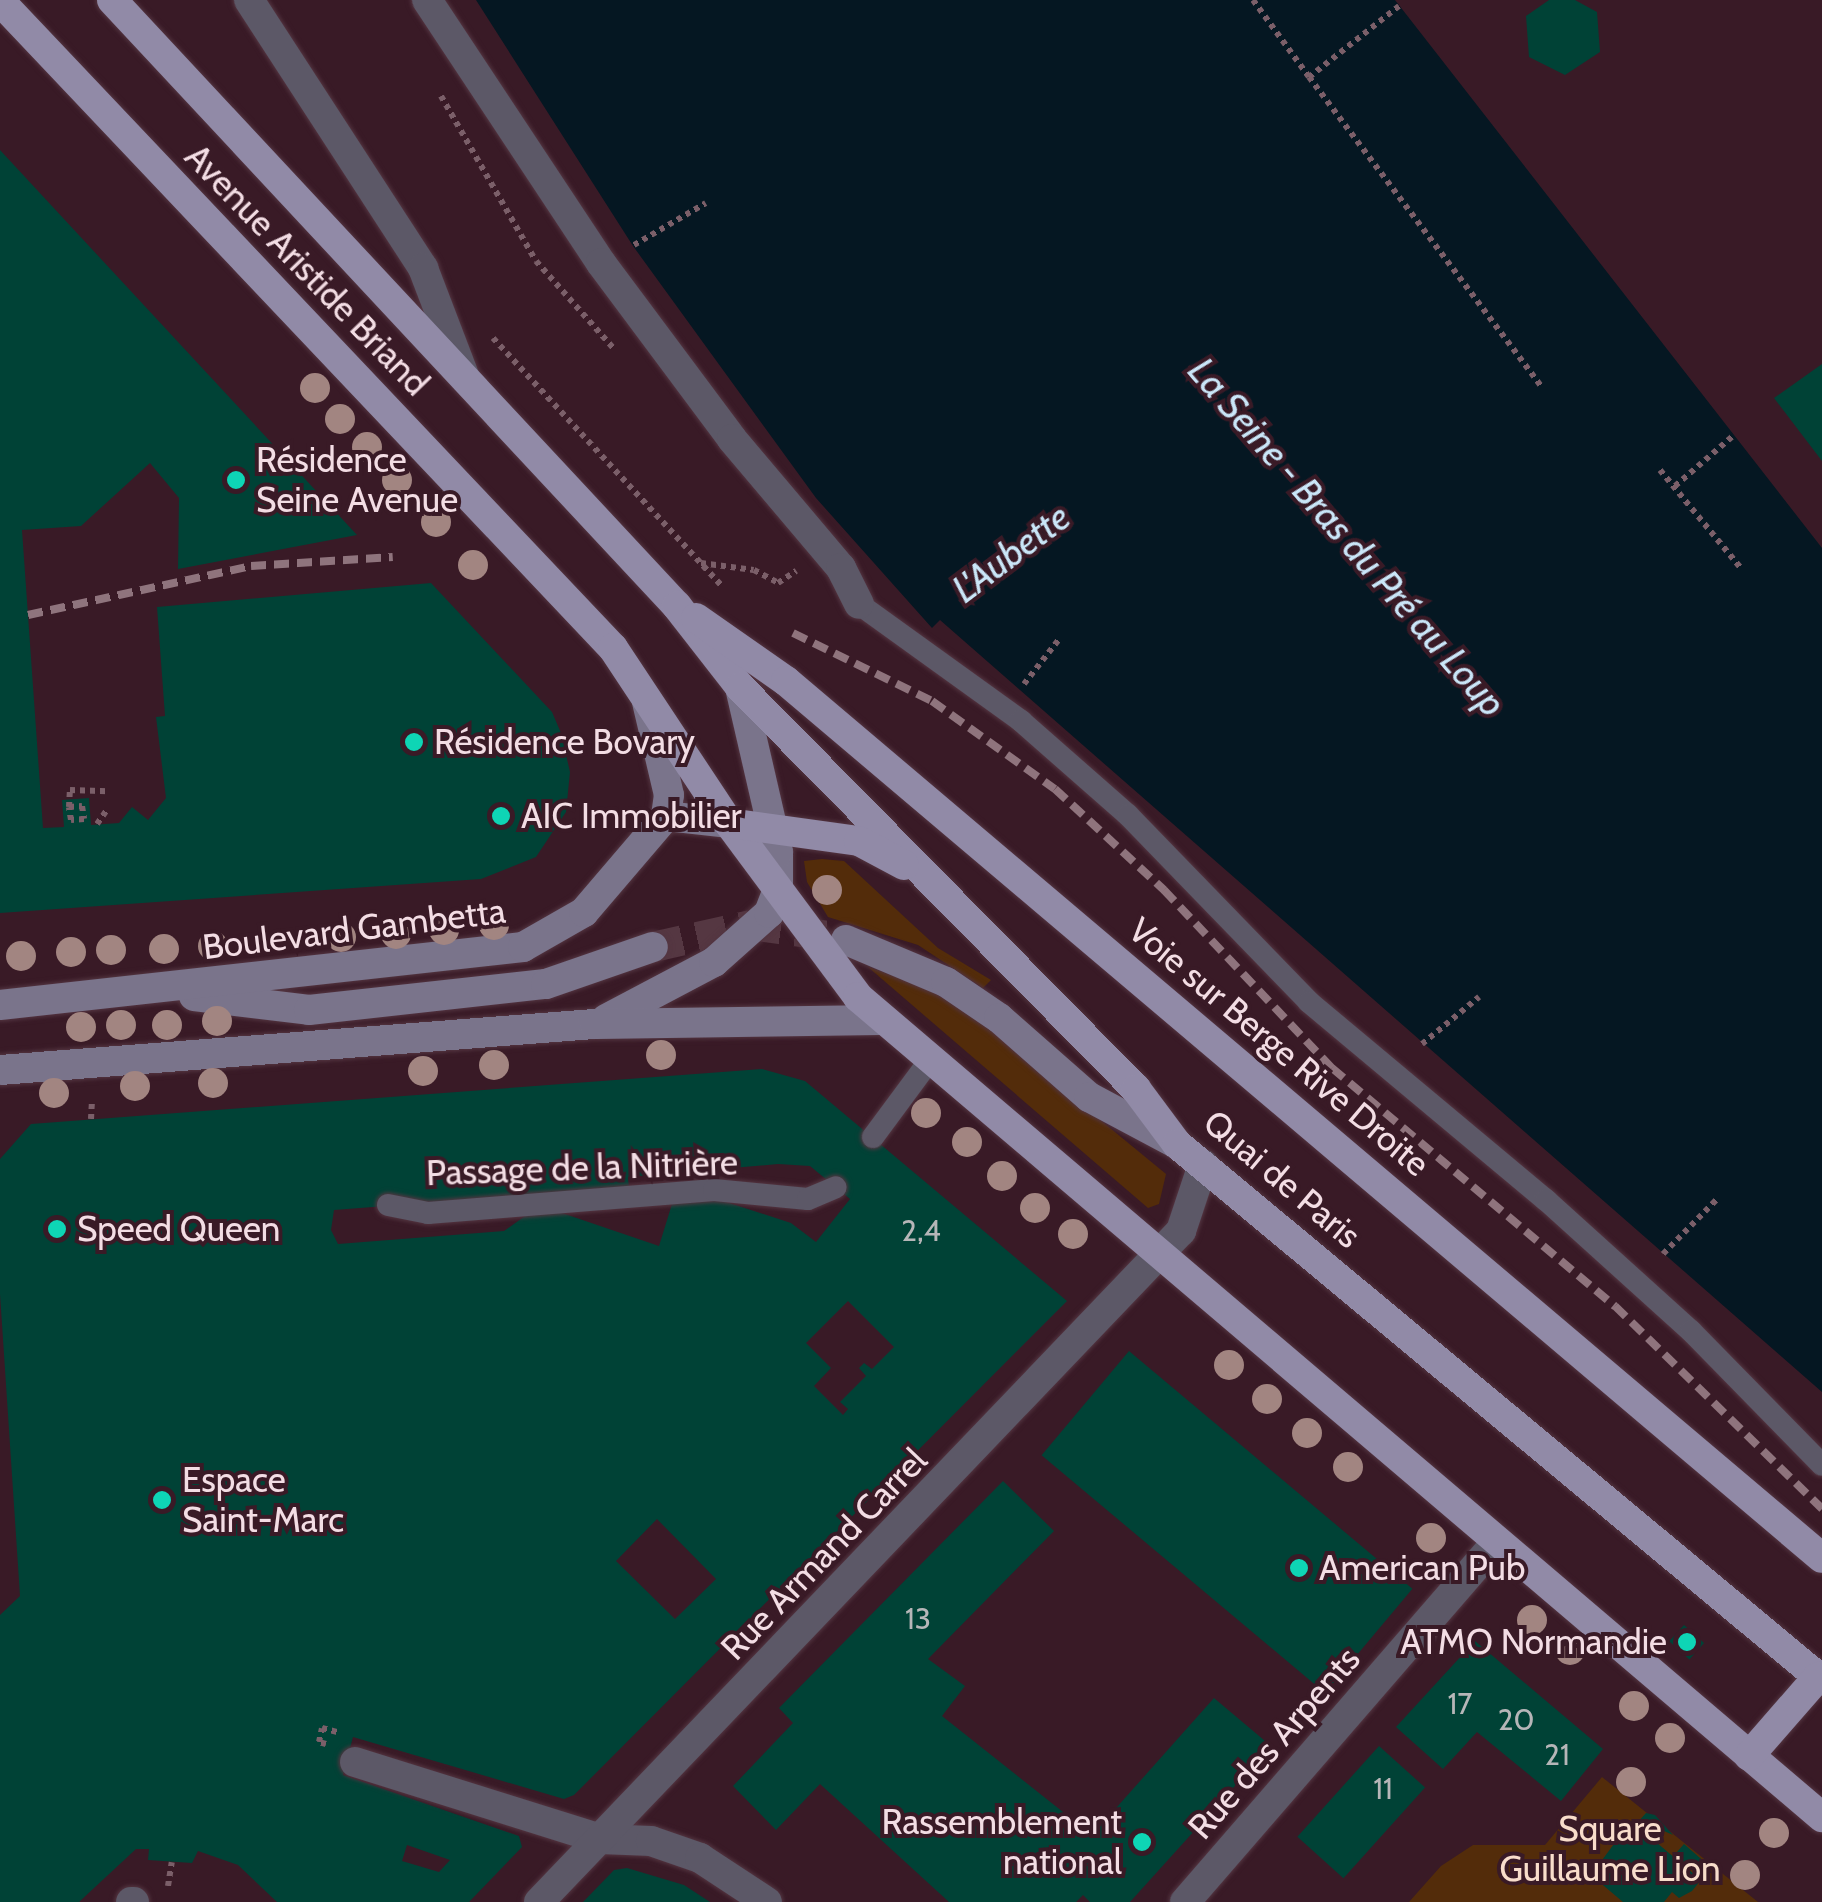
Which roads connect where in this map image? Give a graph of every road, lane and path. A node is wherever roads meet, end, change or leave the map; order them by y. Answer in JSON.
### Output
{"nodes":[{"id":1,"x":112,"y":0,"type":"edge"},
{"id":2,"x":249,"y":0,"type":"edge"},
{"id":3,"x":427,"y":0,"type":"edge"},
{"id":4,"x":1253,"y":0,"type":"edge"},
{"id":5,"x":0,"y":2,"type":"edge"},
{"id":6,"x":1400,"y":6,"type":"dead end"},
{"id":7,"x":1309,"y":77,"type":"junction"},
{"id":8,"x":706,"y":203,"type":"dead end"},
{"id":9,"x":633,"y":246,"type":"dead end"},
{"id":10,"x":487,"y":328,"type":"dead end"},
{"id":11,"x":465,"y":378,"type":"junction"},
{"id":12,"x":1541,"y":386,"type":"dead end"},
{"id":13,"x":1734,"y":436,"type":"dead end"},
{"id":14,"x":1660,"y":470,"type":"dead end"},
{"id":15,"x":1675,"y":486,"type":"junction"},
{"id":16,"x":700,"y":562,"type":"junction"},
{"id":17,"x":804,"y":565,"type":"dead end"},
{"id":18,"x":1740,"y":567,"type":"dead end"},
{"id":19,"x":726,"y":591,"type":"dead end"},
{"id":20,"x":858,"y":604,"type":"joint"},
{"id":21,"x":677,"y":606,"type":"junction"},
{"id":22,"x":1060,"y":638,"type":"dead end"},
{"id":23,"x":740,"y":687,"type":"junction"},
{"id":24,"x":645,"y":690,"type":"junction"},
{"id":25,"x":1017,"y":693,"type":"dead end"},
{"id":26,"x":108,"y":791,"type":"dead end"},
{"id":27,"x":70,"y":806,"type":"dead end"},
{"id":28,"x":108,"y":808,"type":"dead end"},
{"id":29,"x":666,"y":816,"type":"junction"},
{"id":30,"x":729,"y":823,"type":"junction"},
{"id":31,"x":97,"y":824,"type":"dead end"},
{"id":32,"x":773,"y":830,"type":"junction"},
{"id":33,"x":924,"y":875,"type":"junction"},
{"id":34,"x":778,"y":890,"type":"junction"},
{"id":35,"x":846,"y":940,"type":"tunnel mouth"},
{"id":36,"x":653,"y":948,"type":"tunnel mouth"},
{"id":37,"x":164,"y":991,"type":"junction"},
{"id":38,"x":1479,"y":998,"type":"dead end"},
{"id":39,"x":0,"y":1005,"type":"edge"},
{"id":40,"x":882,"y":1020,"type":"junction"},
{"id":41,"x":594,"y":1024,"type":"junction"},
{"id":42,"x":1422,"y":1044,"type":"dead end"},
{"id":43,"x":930,"y":1060,"type":"junction"},
{"id":44,"x":0,"y":1070,"type":"edge"},
{"id":45,"x":872,"y":1137,"type":"dead end"},
{"id":46,"x":1177,"y":1144,"type":"junction"},
{"id":47,"x":1203,"y":1165,"type":"junction"},
{"id":48,"x":836,"y":1187,"type":"dead end"},
{"id":49,"x":1716,"y":1200,"type":"dead end"},
{"id":50,"x":388,"y":1205,"type":"dead end"},
{"id":51,"x":1159,"y":1254,"type":"junction"},
{"id":52,"x":1663,"y":1254,"type":"dead end"},
{"id":53,"x":1822,"y":1466,"type":"edge"},
{"id":54,"x":1497,"y":1542,"type":"junction"},
{"id":55,"x":1822,"y":1558,"type":"edge"},
{"id":56,"x":1820,"y":1678,"type":"edge"},
{"id":57,"x":1750,"y":1756,"type":"junction"},
{"id":58,"x":355,"y":1762,"type":"dead end"},
{"id":59,"x":1822,"y":1817,"type":"edge"},
{"id":60,"x":600,"y":1839,"type":"junction"},
{"id":61,"x":538,"y":1902,"type":"edge"},
{"id":62,"x":767,"y":1902,"type":"edge"},
{"id":63,"x":1185,"y":1902,"type":"edge"}],
"edges":[{"from":1,"to":11,"type":"main road","name":"Avenue Aristide Briand"},
{"from":2,"to":11,"type":"street"},
{"from":3,"to":20,"type":"street"},
{"from":4,"to":7,"type":"path"},
{"from":5,"to":24,"type":"main road","name":"Avenue Aristide Briand"},
{"from":6,"to":7,"type":"path"},
{"from":7,"to":12,"type":"path"},
{"from":8,"to":9,"type":"path"},
{"from":10,"to":16,"type":"path"},
{"from":11,"to":21,"type":"main road","name":"Avenue Aristide Briand"},
{"from":13,"to":15,"type":"path"},
{"from":14,"to":15,"type":"path"},
{"from":15,"to":18,"type":"path"},
{"from":16,"to":17,"type":"path"},
{"from":16,"to":19,"type":"path"},
{"from":20,"to":53,"type":"lane"},
{"from":21,"to":23,"type":"main road","name":"Avenue Aristide Briand"},
{"from":21,"to":55,"type":"main road","name":"Voie sur Berge Rive Droite"},
{"from":22,"to":25,"type":"path"},
{"from":23,"to":32,"type":"street"},
{"from":23,"to":33,"type":"main road","name":"Quai de Paris"},
{"from":24,"to":29,"type":"street"},
{"from":24,"to":30,"type":"main road","name":"Avenue Aristide Briand"},
{"from":26,"to":27,"type":"path"},
{"from":28,"to":31,"type":"path"},
{"from":29,"to":30,"type":"street"},
{"from":29,"to":37,"type":"street","name":"Boulevard Gambetta"},
{"from":30,"to":32,"type":"main road"},
{"from":30,"to":34,"type":"main road","name":"Avenue Aristide Briand"},
{"from":32,"to":33,"type":"main road"},
{"from":32,"to":34,"type":"street"},
{"from":33,"to":46,"type":"main road","name":"Quai de Paris"},
{"from":34,"to":40,"type":"main road","name":"Avenue Aristide Briand"},
{"from":34,"to":41,"type":"street"},
{"from":35,"to":46,"type":"street"},
{"from":36,"to":37,"type":"street"},
{"from":37,"to":39,"type":"street","name":"Boulevard Gambetta"},
{"from":38,"to":42,"type":"path"},
{"from":40,"to":41,"type":"street"},
{"from":40,"to":43,"type":"main road"},
{"from":41,"to":44,"type":"street"},
{"from":43,"to":45,"type":"lane"},
{"from":43,"to":51,"type":"main road"},
{"from":46,"to":47,"type":"main road","name":"Quai de Paris"},
{"from":47,"to":51,"type":"street","name":"Rue Armand Carrel"},
{"from":47,"to":56,"type":"main road","name":"Quai de Paris"},
{"from":48,"to":50,"type":"lane","name":"Passage de la Nitrière"},
{"from":49,"to":52,"type":"path"},
{"from":51,"to":54,"type":"main road"},
{"from":51,"to":60,"type":"street","name":"Rue Armand Carrel"},
{"from":54,"to":57,"type":"main road"},
{"from":54,"to":63,"type":"street","name":"Rue des Arpents"},
{"from":56,"to":57,"type":"main road"},
{"from":57,"to":59,"type":"main road"},
{"from":58,"to":60,"type":"street"},
{"from":60,"to":61,"type":"street","name":"Rue Armand Carrel"},
{"from":60,"to":62,"type":"street"}]}
